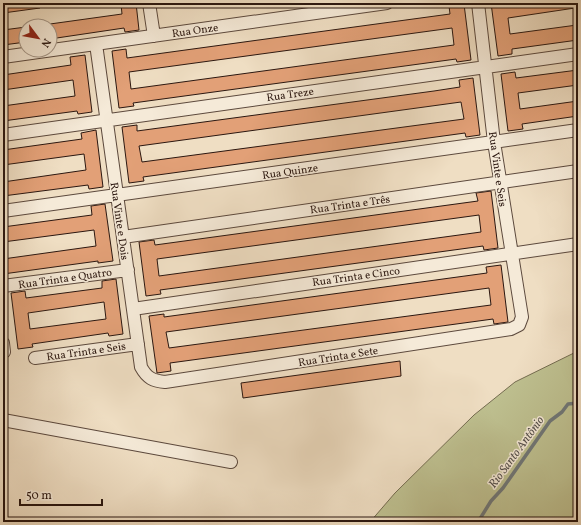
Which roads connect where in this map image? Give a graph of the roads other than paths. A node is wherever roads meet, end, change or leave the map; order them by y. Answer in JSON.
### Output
{"nodes":[{"id":1,"x":149,"y":3,"type":"edge"},
{"id":2,"x":387,"y":3,"type":"edge"},
{"id":3,"x":478,"y":3,"type":"edge"},
{"id":4,"x":154,"y":36,"type":"junction"},
{"id":5,"x":96,"y":44,"type":"junction"},
{"id":6,"x":578,"y":54,"type":"edge"},
{"id":7,"x":3,"y":57,"type":"edge"},
{"id":8,"x":485,"y":67,"type":"junction"},
{"id":9,"x":106,"y":120,"type":"junction"},
{"id":10,"x":578,"y":130,"type":"edge"},
{"id":11,"x":3,"y":135,"type":"edge"},
{"id":12,"x":494,"y":142,"type":"junction"},
{"id":13,"x":578,"y":171,"type":"edge"},
{"id":14,"x":500,"y":182,"type":"junction"},
{"id":15,"x":116,"y":195,"type":"junction"},
{"id":16,"x":3,"y":211,"type":"edge"},
{"id":17,"x":123,"y":237,"type":"junction"},
{"id":18,"x":578,"y":244,"type":"edge"},
{"id":19,"x":510,"y":254,"type":"junction"},
{"id":20,"x":128,"y":270,"type":"junction"},
{"id":21,"x":3,"y":286,"type":"edge"},
{"id":22,"x":133,"y":309,"type":"junction"},
{"id":23,"x":511,"y":329,"type":"joint"},
{"id":24,"x":138,"y":344,"type":"junction"},
{"id":25,"x":35,"y":358,"type":"dead end"},
{"id":26,"x":165,"y":382,"type":"joint"},
{"id":27,"x":3,"y":420,"type":"edge"},
{"id":28,"x":231,"y":462,"type":"dead end"}],
"edges":[{"from":1,"to":4,"type":"street"},
{"from":2,"to":4,"type":"street","name":"Rua Onze"},
{"from":3,"to":8,"type":"street","name":"Rua Vinte e Seis"},
{"from":4,"to":5,"type":"street","name":"Rua Onze"},
{"from":5,"to":7,"type":"street","name":"Rua Onze"},
{"from":5,"to":9,"type":"street","name":"Rua Vinte e Dois"},
{"from":6,"to":8,"type":"street","name":"Rua Treze"},
{"from":8,"to":9,"type":"street","name":"Rua Treze"},
{"from":8,"to":12,"type":"street","name":"Rua Vinte e Seis"},
{"from":9,"to":11,"type":"street","name":"Rua Treze"},
{"from":9,"to":15,"type":"street","name":"Rua Vinte e Dois"},
{"from":10,"to":12,"type":"street","name":"Rua Quinze"},
{"from":12,"to":14,"type":"street","name":"Rua Vinte e Seis"},
{"from":12,"to":15,"type":"street","name":"Rua Quinze"},
{"from":13,"to":14,"type":"street","name":"Rua Trinta e Três"},
{"from":14,"to":17,"type":"street","name":"Rua Trinta e Três"},
{"from":14,"to":19,"type":"street","name":"Rua Vinte e Seis"},
{"from":15,"to":16,"type":"street","name":"Rua Quinze"},
{"from":15,"to":17,"type":"street","name":"Rua Vinte e Dois"},
{"from":17,"to":20,"type":"street","name":"Rua Vinte e Dois"},
{"from":18,"to":19,"type":"street","name":"Rua Trinta e Cinco"},
{"from":19,"to":22,"type":"street","name":"Rua Trinta e Cinco"},
{"from":19,"to":23,"type":"street","name":"Rua Vinte e Seis"},
{"from":20,"to":21,"type":"street","name":"Rua Trinta e Quatro"},
{"from":20,"to":22,"type":"street","name":"Rua Vinte e Dois"},
{"from":22,"to":24,"type":"street","name":"Rua Vinte e Dois"},
{"from":23,"to":26,"type":"street","name":"Rua Trinta e Sete"},
{"from":24,"to":25,"type":"street","name":"Rua Trinta e Seis"},
{"from":24,"to":26,"type":"street","name":"Rua Vinte e Dois"},
{"from":27,"to":28,"type":"street"}]}
